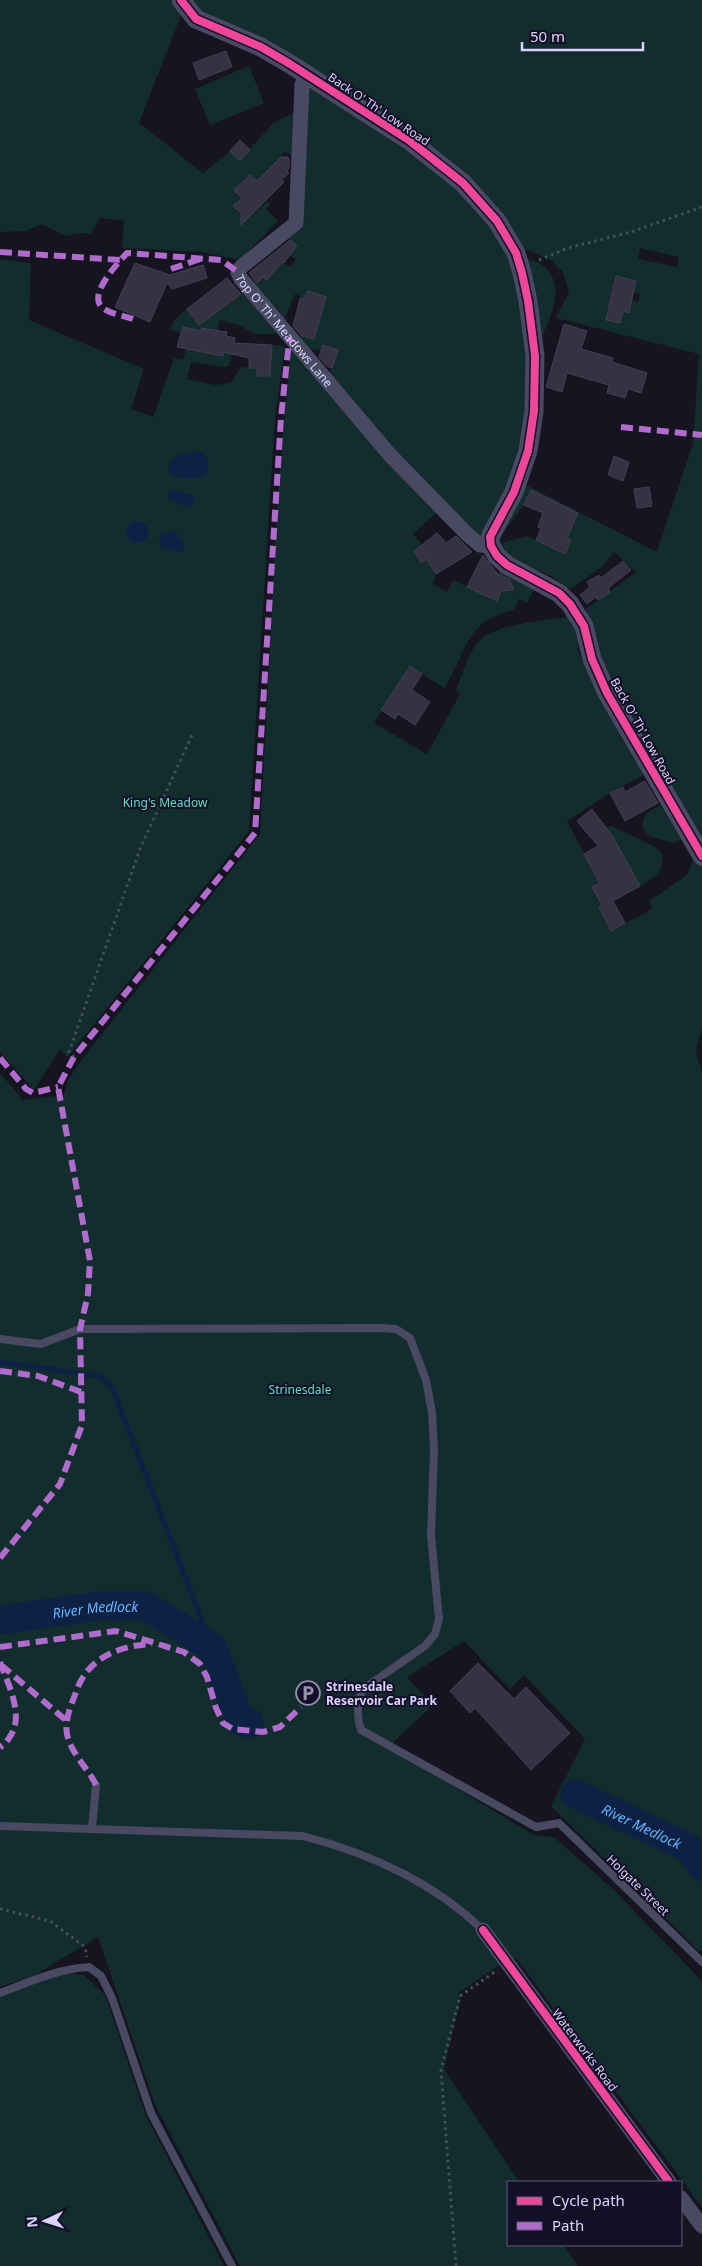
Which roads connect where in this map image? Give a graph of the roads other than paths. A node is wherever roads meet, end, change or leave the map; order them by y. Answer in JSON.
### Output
{"nodes":[{"id":1,"x":180,"y":0,"type":"edge"},
{"id":2,"x":306,"y":74,"type":"junction"},
{"id":3,"x":491,"y":546,"type":"junction"},
{"id":4,"x":702,"y":856,"type":"edge"},
{"id":5,"x":0,"y":1340,"type":"edge"},
{"id":6,"x":96,"y":1785,"type":"dead end"},
{"id":7,"x":0,"y":1826,"type":"edge"},
{"id":8,"x":92,"y":1828,"type":"junction"},
{"id":9,"x":483,"y":1930,"type":"joint"},
{"id":10,"x":702,"y":1962,"type":"edge"},
{"id":11,"x":0,"y":1993,"type":"edge"},
{"id":12,"x":668,"y":2181,"type":"edge"},
{"id":13,"x":682,"y":2199,"type":"edge"},
{"id":14,"x":702,"y":2226,"type":"edge"},
{"id":15,"x":232,"y":2266,"type":"edge"}],
"edges":[{"from":1,"to":2,"type":"street","name":"Back O' Th' Low Road"},
{"from":2,"to":3,"type":"street","name":"Back O' Th' Low Road"},
{"from":2,"to":3,"type":"street","name":"Top O' Th' Meadows Lane"},
{"from":3,"to":4,"type":"street","name":"Back O' Th' Low Road"},
{"from":5,"to":10,"type":"lane","name":"Holgate Street"},
{"from":6,"to":8,"type":"lane"},
{"from":7,"to":8,"type":"lane"},
{"from":8,"to":9,"type":"lane"},
{"from":9,"to":12,"type":"street","name":"Waterworks Road"},
{"from":11,"to":15,"type":"lane"},
{"from":13,"to":14,"type":"street"}]}
